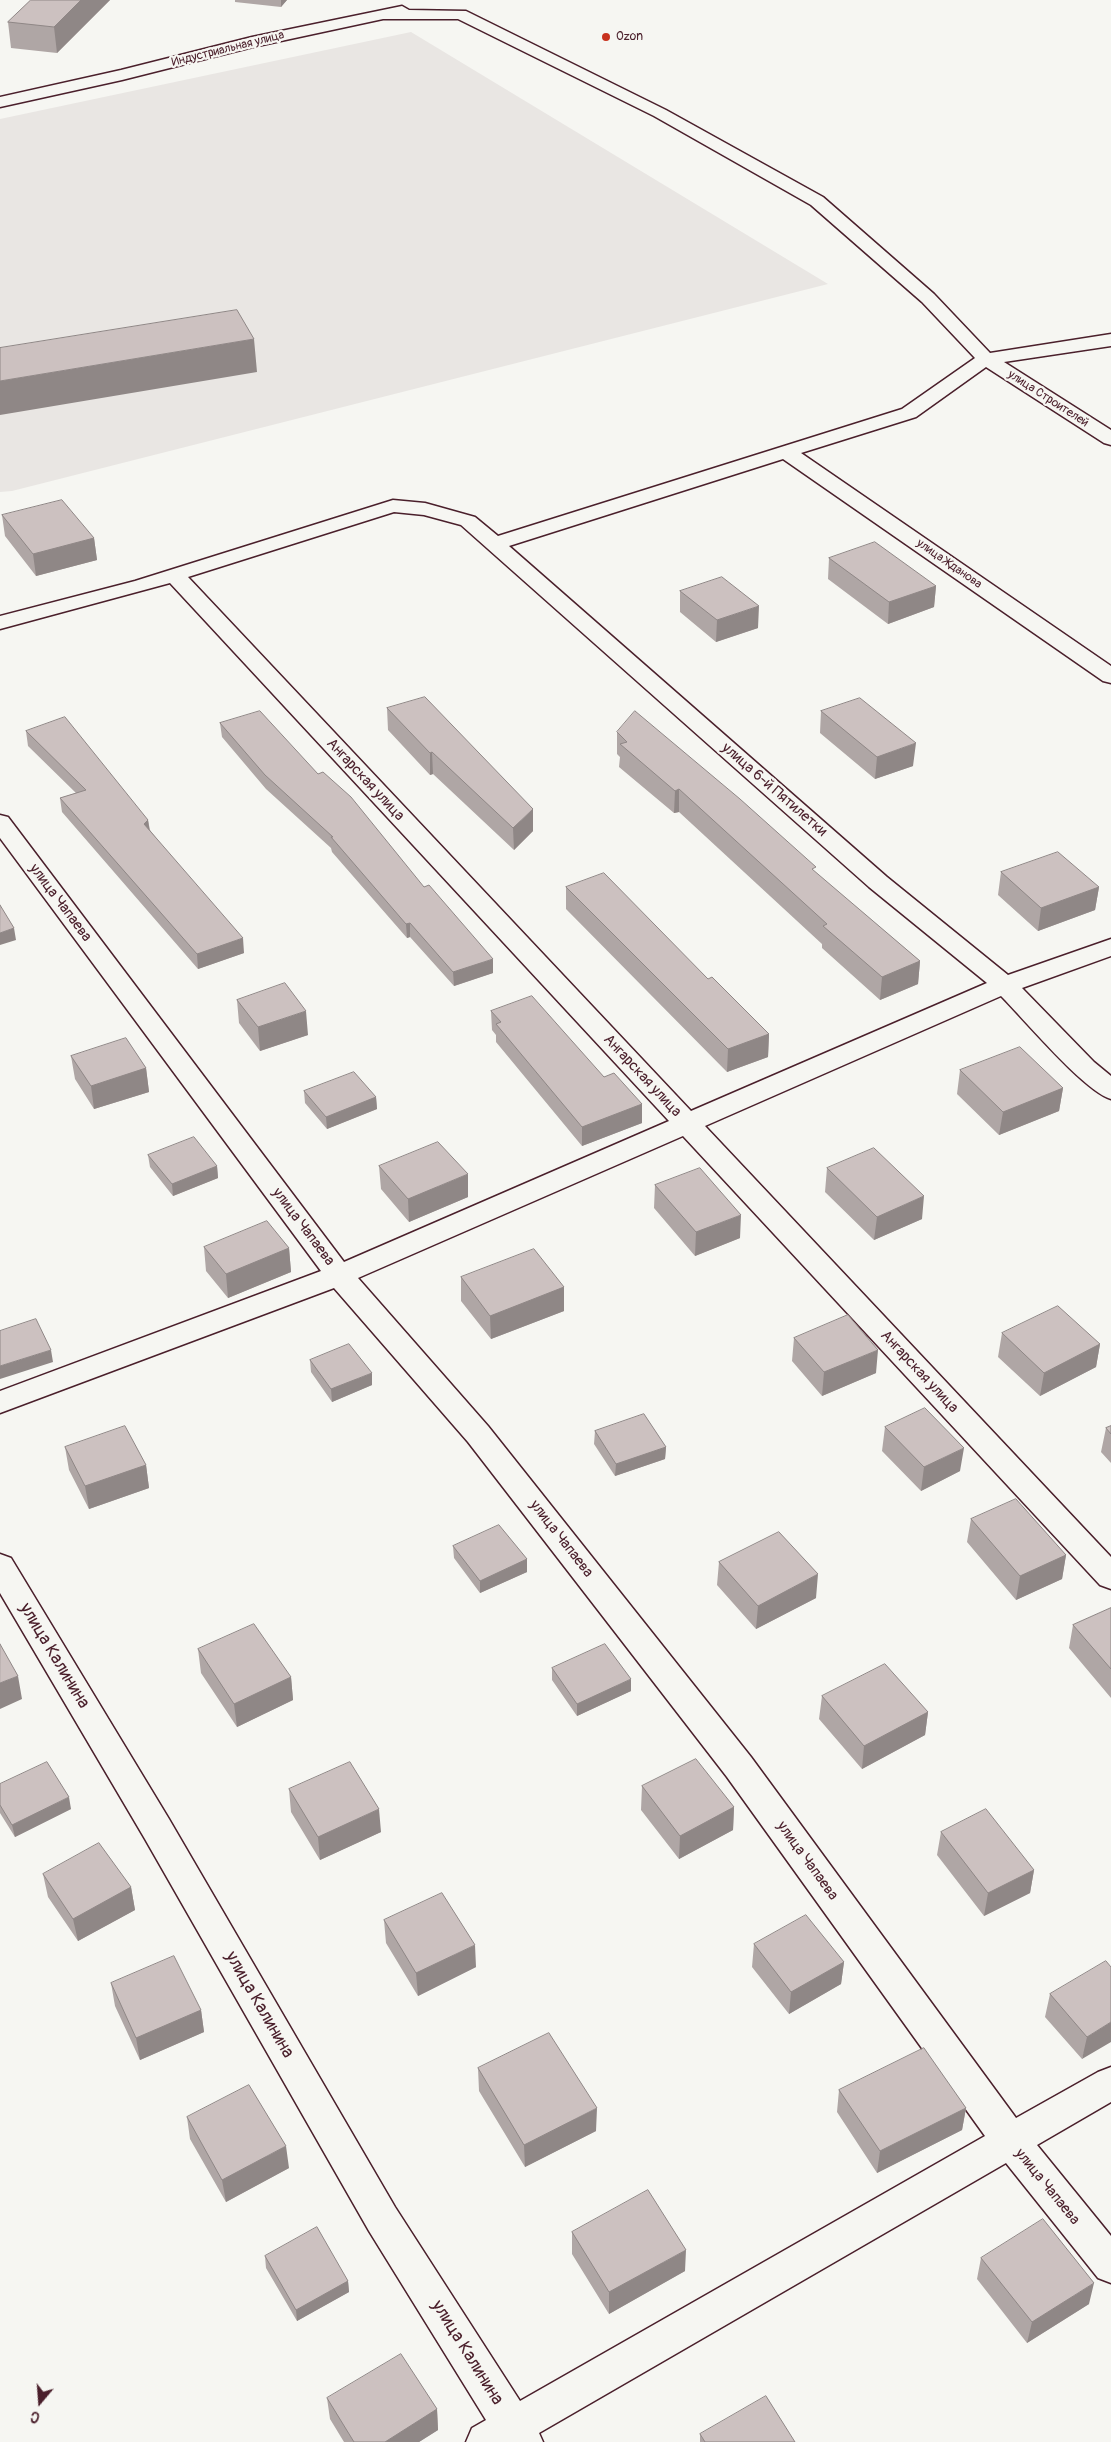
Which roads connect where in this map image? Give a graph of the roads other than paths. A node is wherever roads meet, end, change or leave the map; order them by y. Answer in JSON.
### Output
{"nodes":[{"id":1,"x":458,"y":0,"type":"edge"},
{"id":2,"x":384,"y":15,"type":"junction"},
{"id":3,"x":0,"y":102,"type":"edge"},
{"id":4,"x":1111,"y":340,"type":"edge"},
{"id":5,"x":986,"y":359,"type":"junction"},
{"id":6,"x":1111,"y":440,"type":"edge"},
{"id":7,"x":786,"y":452,"type":"junction"},
{"id":8,"x":494,"y":544,"type":"junction"},
{"id":9,"x":174,"y":575,"type":"junction"},
{"id":10,"x":0,"y":623,"type":"edge"},
{"id":11,"x":1111,"y":676,"type":"edge"},
{"id":12,"x":0,"y":822,"type":"edge"},
{"id":13,"x":1111,"y":947,"type":"edge"},
{"id":14,"x":1005,"y":985,"type":"junction"},
{"id":15,"x":1111,"y":1090,"type":"edge"},
{"id":16,"x":686,"y":1124,"type":"junction"},
{"id":17,"x":339,"y":1275,"type":"junction"},
{"id":18,"x":0,"y":1402,"type":"edge"},
{"id":19,"x":0,"y":1566,"type":"edge"},
{"id":20,"x":1111,"y":1577,"type":"edge"},
{"id":21,"x":1111,"y":2083,"type":"edge"},
{"id":22,"x":1010,"y":2140,"type":"junction"},
{"id":23,"x":1111,"y":2265,"type":"edge"},
{"id":24,"x":507,"y":2436,"type":"edge"}],
"edges":[{"from":1,"to":2,"type":"street","name":"Индустриальная улица"},
{"from":2,"to":3,"type":"street","name":"Индустриальная улица"},
{"from":2,"to":5,"type":"street","name":"улица Строителей"},
{"from":4,"to":5,"type":"street"},
{"from":5,"to":6,"type":"street","name":"улица Строителей"},
{"from":5,"to":7,"type":"street"},
{"from":7,"to":8,"type":"street"},
{"from":7,"to":11,"type":"street","name":"улица Жданова"},
{"from":8,"to":9,"type":"street","name":"улица 6-й Пятилетки"},
{"from":8,"to":14,"type":"street","name":"улица 6-й Пятилетки"},
{"from":9,"to":10,"type":"street","name":"улица 6-й Пятилетки"},
{"from":9,"to":16,"type":"street","name":"Ангарская улица"},
{"from":12,"to":17,"type":"street","name":"улица Чапаева"},
{"from":13,"to":14,"type":"street"},
{"from":14,"to":15,"type":"street","name":"улица 6-й Пятилетки"},
{"from":14,"to":16,"type":"street"},
{"from":16,"to":17,"type":"street"},
{"from":16,"to":20,"type":"street","name":"Ангарская улица"},
{"from":17,"to":18,"type":"street"},
{"from":17,"to":22,"type":"street","name":"улица Чапаева"},
{"from":19,"to":24,"type":"street","name":"улица Калинина"},
{"from":21,"to":22,"type":"street"},
{"from":22,"to":23,"type":"street","name":"улица Чапаева"},
{"from":22,"to":24,"type":"street"}]}
